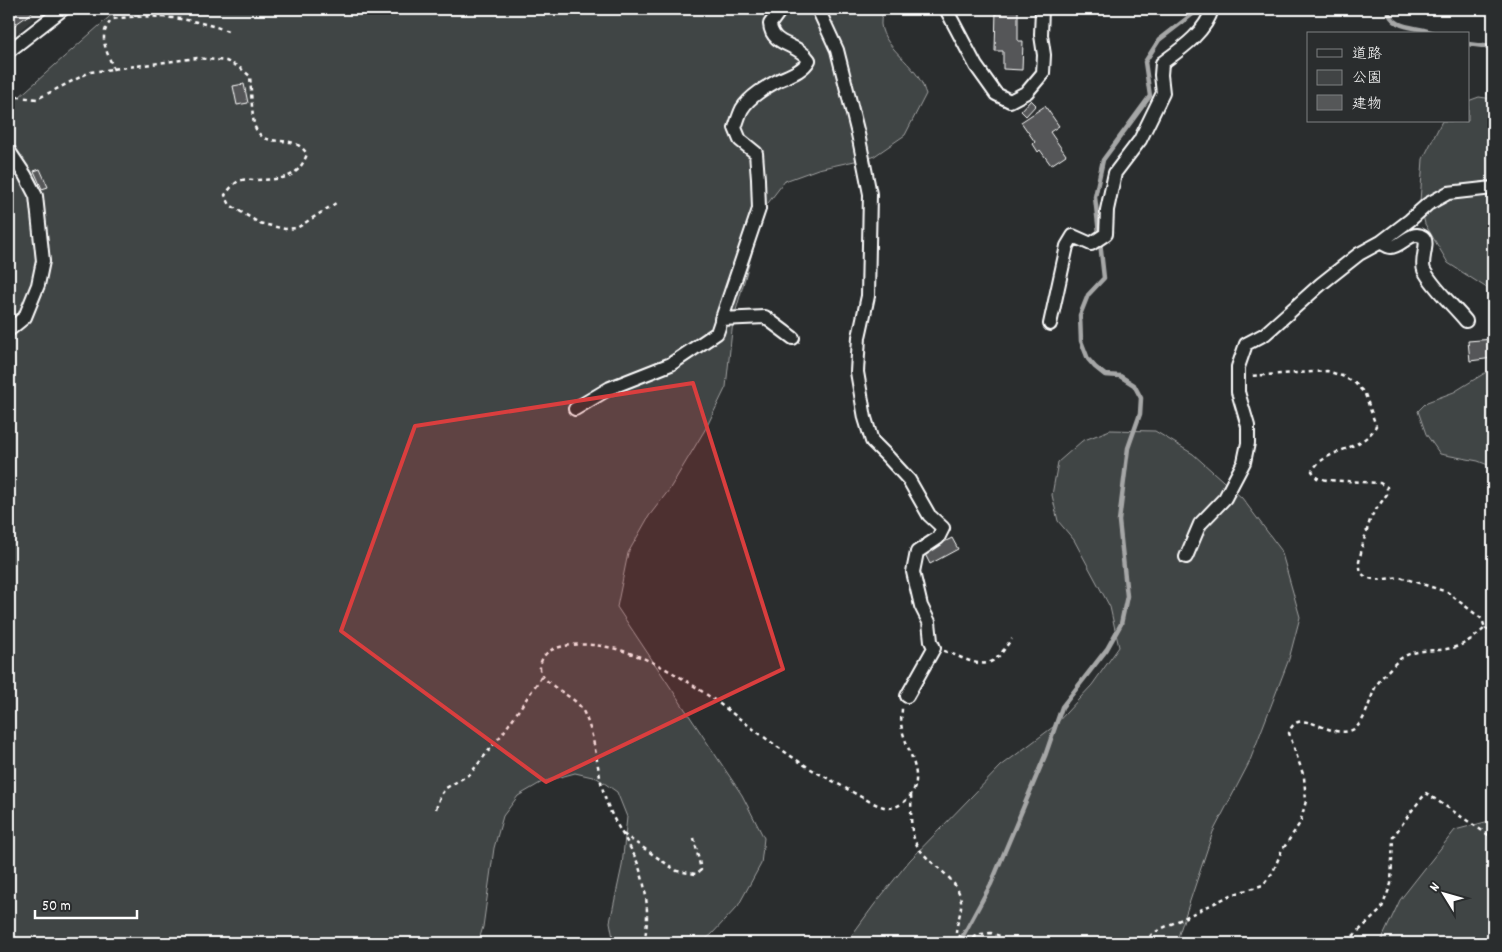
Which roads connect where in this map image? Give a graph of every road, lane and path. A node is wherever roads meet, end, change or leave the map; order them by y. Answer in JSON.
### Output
{"nodes":[{"id":1,"x":63,"y":9,"type":"edge"},
{"id":2,"x":781,"y":9,"type":"edge"},
{"id":3,"x":818,"y":9,"type":"edge"},
{"id":4,"x":946,"y":9,"type":"edge"},
{"id":5,"x":1042,"y":9,"type":"edge"},
{"id":6,"x":1212,"y":9,"type":"edge"},
{"id":7,"x":228,"y":31,"type":"dead end"},
{"id":8,"x":9,"y":51,"type":"edge"},
{"id":9,"x":114,"y":70,"type":"junction"},
{"id":10,"x":9,"y":96,"type":"edge"},
{"id":11,"x":9,"y":151,"type":"edge"},
{"id":12,"x":1493,"y":188,"type":"edge"},
{"id":13,"x":336,"y":203,"type":"dead end"},
{"id":14,"x":1381,"y":242,"type":"junction"},
{"id":15,"x":721,"y":319,"type":"junction"},
{"id":16,"x":1466,"y":321,"type":"dead end"},
{"id":17,"x":1050,"y":324,"type":"dead end"},
{"id":18,"x":9,"y":330,"type":"edge"},
{"id":19,"x":793,"y":338,"type":"dead end"},
{"id":20,"x":1238,"y":376,"type":"junction"},
{"id":21,"x":575,"y":409,"type":"dead end"},
{"id":22,"x":1186,"y":557,"type":"dead end"},
{"id":23,"x":1485,"y":628,"type":"junction"},
{"id":24,"x":1493,"y":633,"type":"edge"},
{"id":25,"x":1012,"y":639,"type":"dead end"},
{"id":26,"x":934,"y":648,"type":"junction"},
{"id":27,"x":542,"y":676,"type":"junction"},
{"id":28,"x":907,"y":696,"type":"joint"},
{"id":29,"x":911,"y":795,"type":"junction"},
{"id":30,"x":436,"y":809,"type":"dead end"},
{"id":31,"x":622,"y":834,"type":"junction"},
{"id":32,"x":694,"y":838,"type":"dead end"},
{"id":33,"x":1493,"y":838,"type":"edge"},
{"id":34,"x":1000,"y":936,"type":"dead end"},
{"id":35,"x":644,"y":943,"type":"edge"},
{"id":36,"x":1145,"y":943,"type":"edge"},
{"id":37,"x":1349,"y":943,"type":"edge"}],
"edges":[{"from":1,"to":8,"type":"street"},
{"from":2,"to":15,"type":"street"},
{"from":3,"to":26,"type":"street"},
{"from":4,"to":5,"type":"street"},
{"from":6,"to":17,"type":"street"},
{"from":7,"to":9,"type":"path"},
{"from":9,"to":10,"type":"path"},
{"from":9,"to":13,"type":"path"},
{"from":11,"to":18,"type":"street"},
{"from":12,"to":14,"type":"street"},
{"from":14,"to":16,"type":"street"},
{"from":14,"to":20,"type":"street"},
{"from":15,"to":19,"type":"street"},
{"from":15,"to":21,"type":"street"},
{"from":20,"to":22,"type":"street"},
{"from":20,"to":23,"type":"path"},
{"from":23,"to":24,"type":"path"},
{"from":23,"to":36,"type":"path"},
{"from":25,"to":26,"type":"path"},
{"from":26,"to":28,"type":"street"},
{"from":27,"to":29,"type":"path"},
{"from":27,"to":30,"type":"path"},
{"from":27,"to":31,"type":"path"},
{"from":28,"to":29,"type":"path"},
{"from":29,"to":34,"type":"path"},
{"from":31,"to":32,"type":"path"},
{"from":31,"to":35,"type":"path"},
{"from":33,"to":37,"type":"path"}]}
